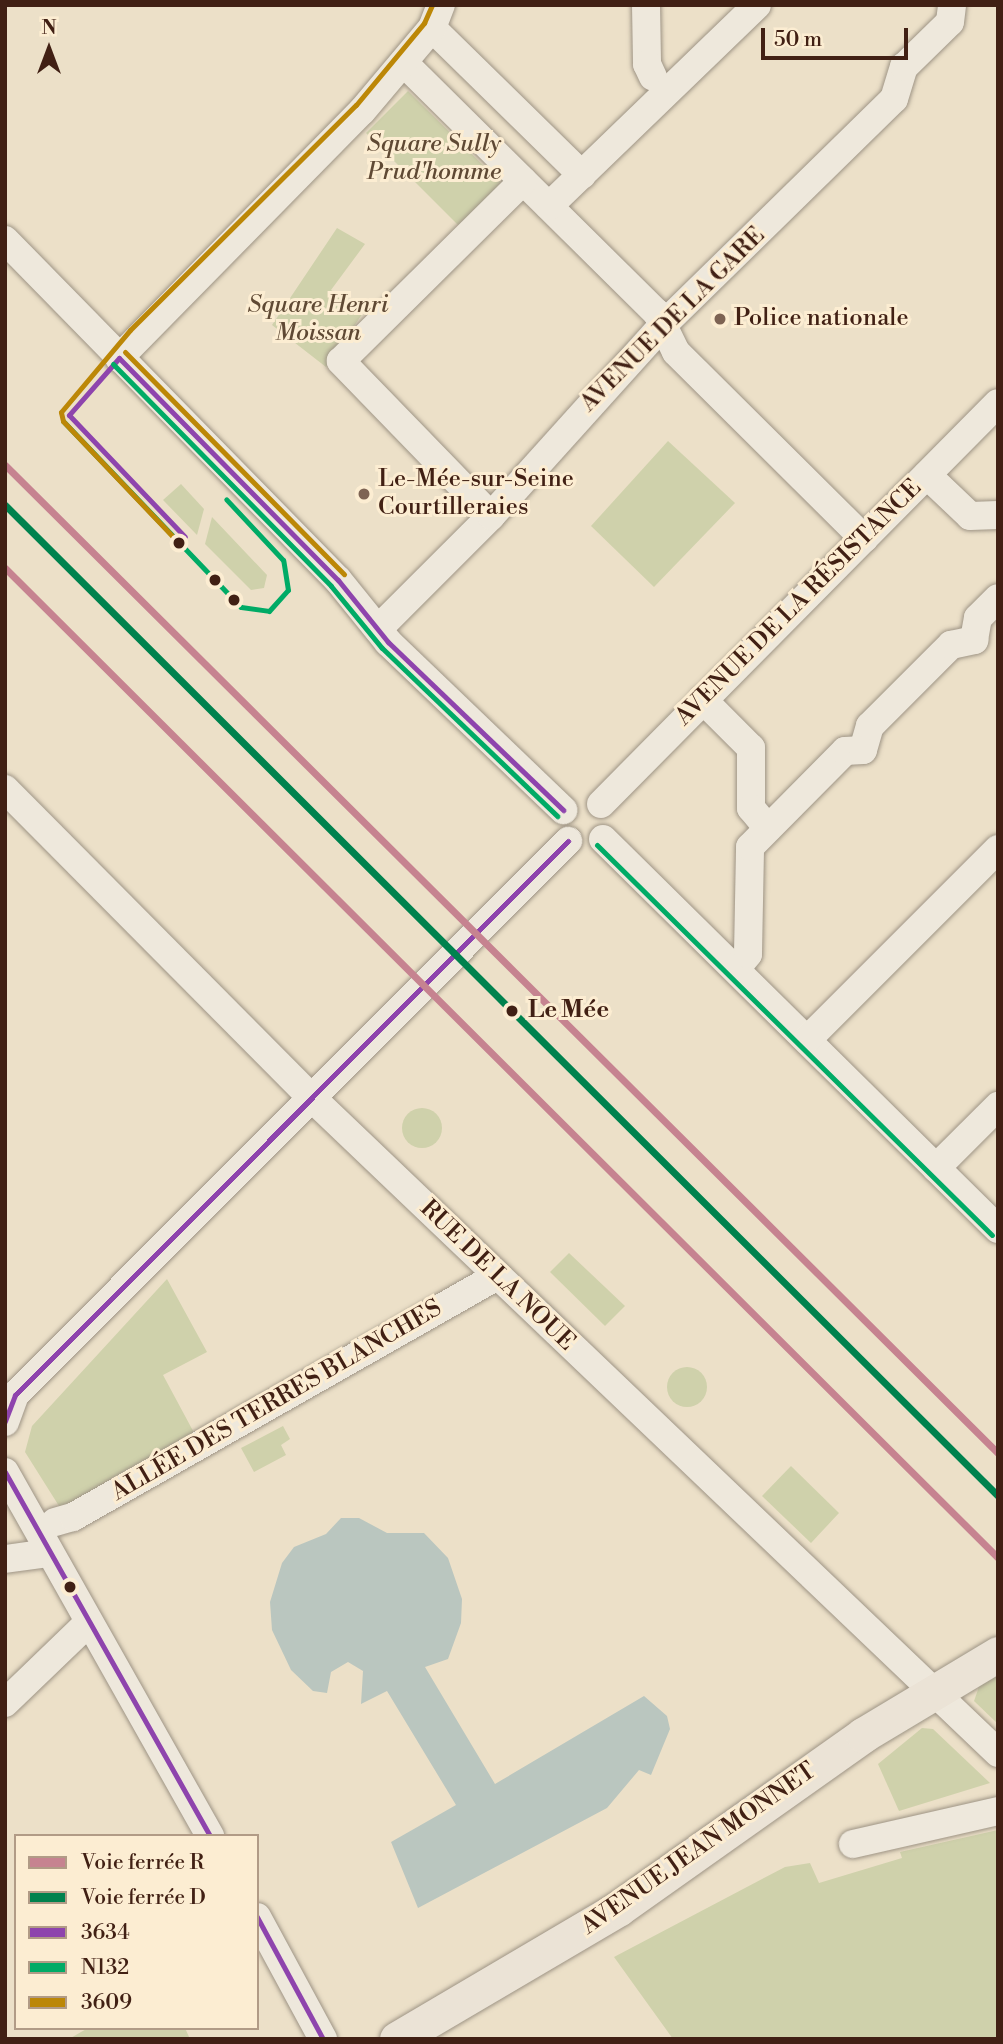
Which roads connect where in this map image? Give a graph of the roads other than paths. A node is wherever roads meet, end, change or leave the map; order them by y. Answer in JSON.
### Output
{"nodes":[{"id":1,"x":646,"y":5,"type":"edge"},
{"id":2,"x":952,"y":5,"type":"edge"},
{"id":3,"x":740,"y":11,"type":"edge"},
{"id":4,"x":436,"y":17,"type":"edge"},
{"id":5,"x":404,"y":63,"type":"junction"},
{"id":6,"x":653,"y":77,"type":"dead end"},
{"id":7,"x":582,"y":175,"type":"junction"},
{"id":8,"x":523,"y":181,"type":"junction"},
{"id":9,"x":549,"y":206,"type":"junction"},
{"id":10,"x":5,"y":240,"type":"edge"},
{"id":11,"x":663,"y":325,"type":"junction"},
{"id":12,"x":120,"y":358,"type":"junction"},
{"id":13,"x":998,"y":403,"type":"edge"},
{"id":14,"x":927,"y":475,"type":"junction"},
{"id":15,"x":491,"y":516,"type":"junction"},
{"id":16,"x":998,"y":516,"type":"edge"},
{"id":17,"x":864,"y":539,"type":"junction"},
{"id":18,"x":998,"y":598,"type":"edge"},
{"id":19,"x":378,"y":629,"type":"junction"},
{"id":20,"x":703,"y":700,"type":"junction"},
{"id":21,"x":5,"y":789,"type":"edge"},
{"id":22,"x":601,"y":804,"type":"junction"},
{"id":23,"x":563,"y":810,"type":"junction"},
{"id":24,"x":759,"y":837,"type":"junction"},
{"id":25,"x":603,"y":838,"type":"junction"},
{"id":26,"x":568,"y":841,"type":"junction"},
{"id":27,"x":998,"y":849,"type":"edge"},
{"id":28,"x":736,"y":969,"type":"junction"},
{"id":29,"x":807,"y":1040,"type":"junction"},
{"id":30,"x":313,"y":1099,"type":"junction"},
{"id":31,"x":998,"y":1106,"type":"edge"},
{"id":32,"x":936,"y":1168,"type":"junction"},
{"id":33,"x":998,"y":1229,"type":"edge"},
{"id":34,"x":497,"y":1276,"type":"junction"},
{"id":35,"x":5,"y":1422,"type":"edge"},
{"id":36,"x":5,"y":1472,"type":"edge"},
{"id":37,"x":55,"y":1522,"type":"dead end"},
{"id":38,"x":48,"y":1553,"type":"junction"},
{"id":39,"x":5,"y":1559,"type":"edge"},
{"id":40,"x":87,"y":1624,"type":"junction"},
{"id":41,"x":998,"y":1654,"type":"edge"},
{"id":42,"x":932,"y":1692,"type":"junction"},
{"id":43,"x":5,"y":1703,"type":"edge"},
{"id":44,"x":998,"y":1753,"type":"edge"},
{"id":45,"x":998,"y":1811,"type":"edge"},
{"id":46,"x":209,"y":1834,"type":"edge"},
{"id":47,"x":853,"y":1844,"type":"dead end"},
{"id":48,"x":259,"y":1921,"type":"edge"},
{"id":49,"x":323,"y":2039,"type":"edge"},
{"id":50,"x":397,"y":2039,"type":"edge"}],
"edges":[{"from":1,"to":6,"type":"street"},
{"from":2,"to":11,"type":"street","name":"AVENUE DE LA GARE"},
{"from":3,"to":7,"type":"street"},
{"from":4,"to":5,"type":"street"},
{"from":4,"to":7,"type":"street"},
{"from":5,"to":8,"type":"street"},
{"from":5,"to":12,"type":"street"},
{"from":7,"to":9,"type":"street"},
{"from":8,"to":9,"type":"street"},
{"from":8,"to":15,"type":"street"},
{"from":9,"to":11,"type":"street"},
{"from":10,"to":12,"type":"street"},
{"from":11,"to":15,"type":"street","name":"AVENUE DE LA GARE"},
{"from":11,"to":17,"type":"street"},
{"from":12,"to":19,"type":"street"},
{"from":13,"to":14,"type":"street","name":"AVENUE DE LA RÉSISTANCE"},
{"from":14,"to":16,"type":"street"},
{"from":14,"to":17,"type":"street","name":"AVENUE DE LA RÉSISTANCE"},
{"from":15,"to":19,"type":"street","name":"AVENUE DE LA GARE"},
{"from":17,"to":20,"type":"street","name":"AVENUE DE LA RÉSISTANCE"},
{"from":18,"to":24,"type":"street"},
{"from":19,"to":23,"type":"street"},
{"from":20,"to":22,"type":"street","name":"AVENUE DE LA RÉSISTANCE"},
{"from":20,"to":24,"type":"street"},
{"from":21,"to":30,"type":"street","name":"RUE DE LA NOUE"},
{"from":22,"to":23,"type":"street"},
{"from":22,"to":25,"type":"street"},
{"from":23,"to":26,"type":"street"},
{"from":24,"to":28,"type":"street"},
{"from":25,"to":26,"type":"street"},
{"from":25,"to":28,"type":"street"},
{"from":26,"to":30,"type":"street"},
{"from":27,"to":29,"type":"street"},
{"from":28,"to":29,"type":"street"},
{"from":29,"to":32,"type":"street"},
{"from":30,"to":34,"type":"street","name":"RUE DE LA NOUE"},
{"from":30,"to":35,"type":"street"},
{"from":31,"to":32,"type":"street"},
{"from":32,"to":33,"type":"street"},
{"from":34,"to":37,"type":"street","name":"ALLÉE DES TERRES BLANCHES"},
{"from":34,"to":42,"type":"street","name":"RUE DE LA NOUE"},
{"from":36,"to":38,"type":"street"},
{"from":38,"to":39,"type":"street"},
{"from":38,"to":40,"type":"street"},
{"from":40,"to":43,"type":"street"},
{"from":40,"to":46,"type":"street"},
{"from":41,"to":42,"type":"main road","name":"AVENUE JEAN MONNET"},
{"from":42,"to":44,"type":"street","name":"RUE DE LA NOUE"},
{"from":42,"to":50,"type":"main road","name":"AVENUE JEAN MONNET"},
{"from":45,"to":47,"type":"street"},
{"from":48,"to":49,"type":"street"}]}
